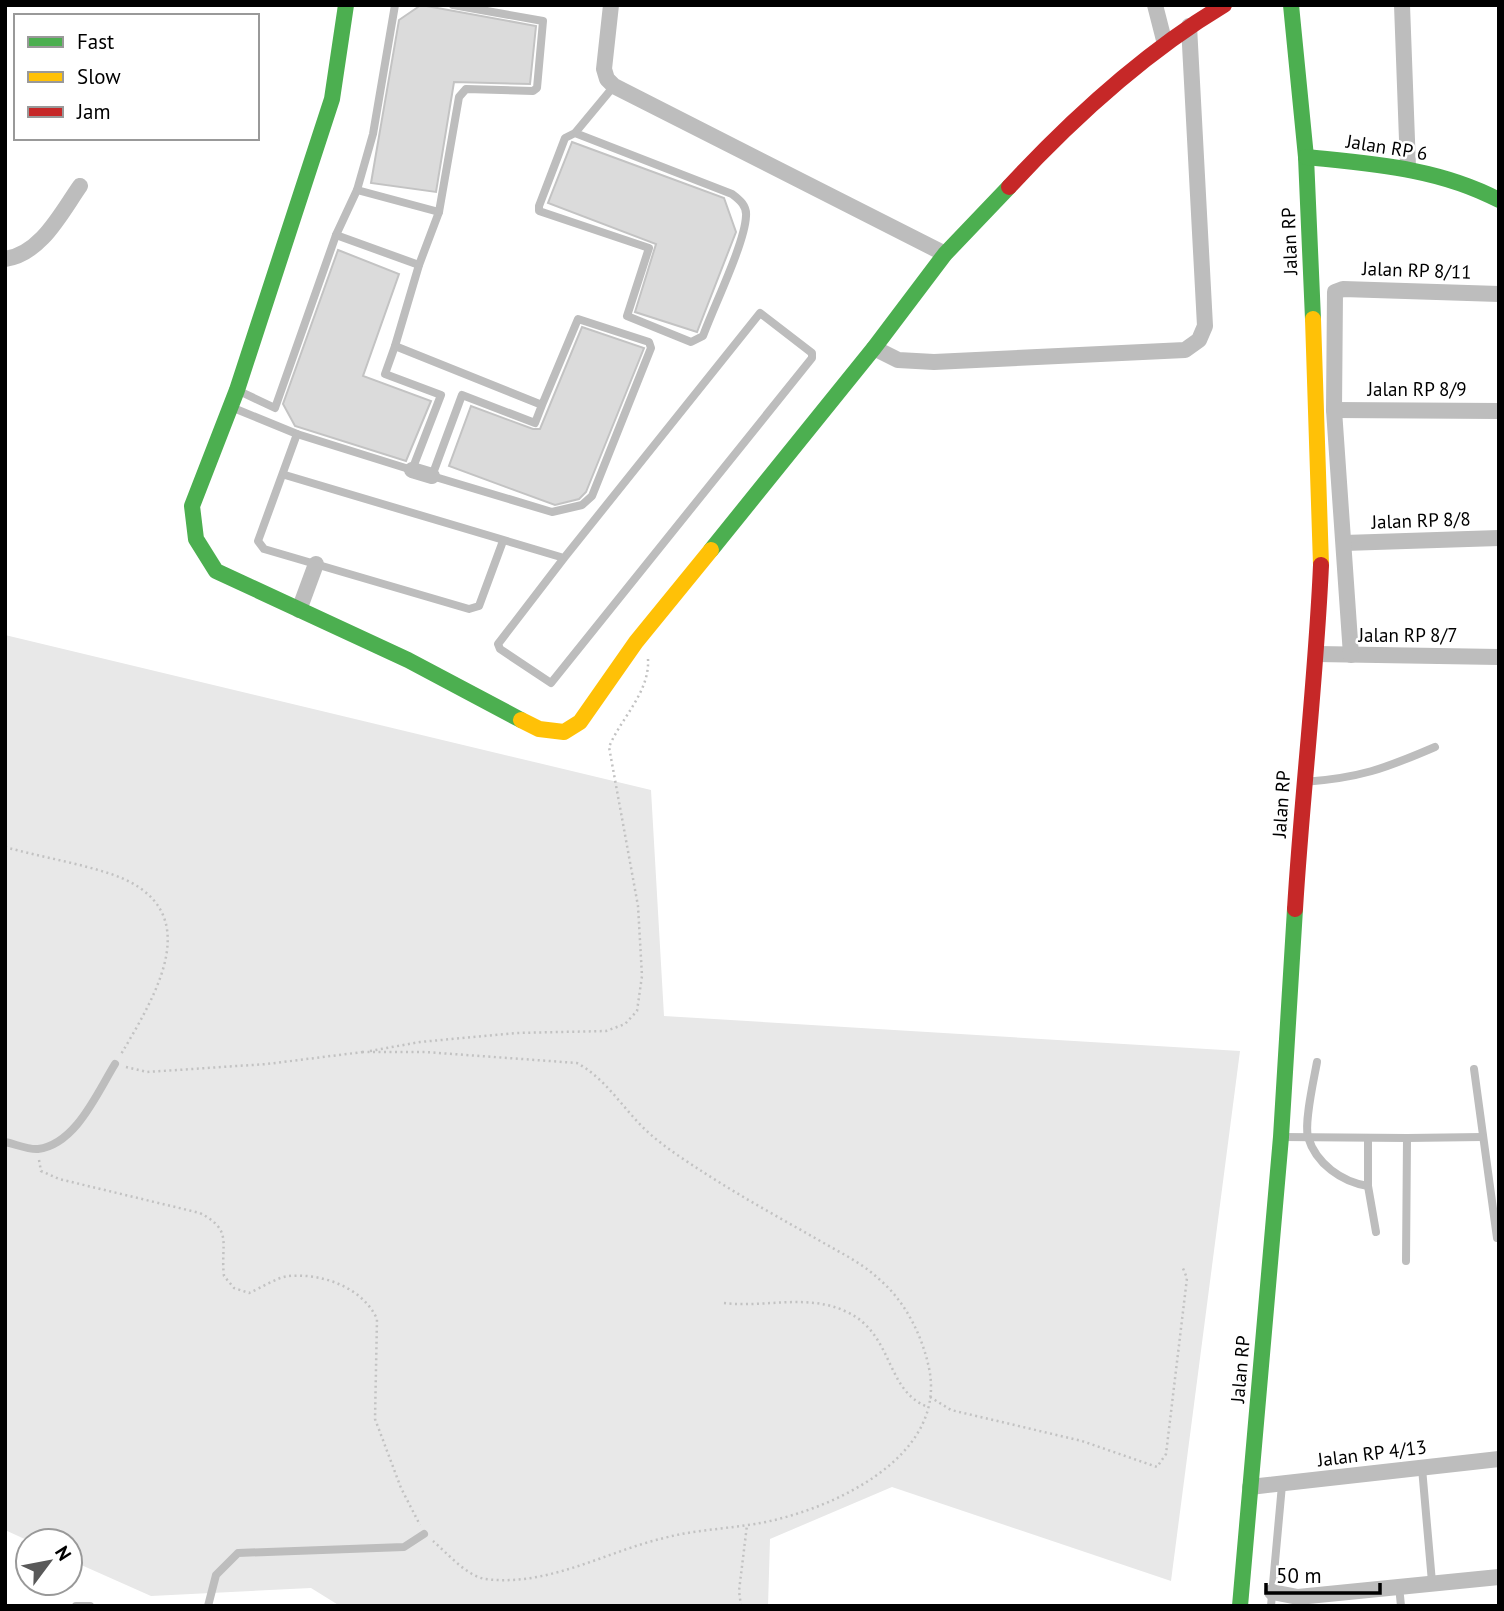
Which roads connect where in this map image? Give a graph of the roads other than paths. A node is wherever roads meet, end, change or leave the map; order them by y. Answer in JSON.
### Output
{"nodes":[{"id":1,"x":346,"y":5,"type":"edge"},
{"id":2,"x":395,"y":5,"type":"edge"},
{"id":3,"x":453,"y":5,"type":"edge"},
{"id":4,"x":611,"y":5,"type":"edge"},
{"id":5,"x":1155,"y":5,"type":"edge"},
{"id":6,"x":1224,"y":5,"type":"edge"},
{"id":7,"x":1291,"y":5,"type":"edge"},
{"id":8,"x":1402,"y":5,"type":"edge"},
{"id":9,"x":1189,"y":26,"type":"junction"},
{"id":10,"x":1166,"y":44,"type":"junction"},
{"id":11,"x":614,"y":86,"type":"junction"},
{"id":12,"x":575,"y":133,"type":"junction"},
{"id":13,"x":1306,"y":157,"type":"junction"},
{"id":14,"x":1408,"y":167,"type":"junction"},
{"id":15,"x":80,"y":186,"type":"dead end"},
{"id":16,"x":357,"y":190,"type":"junction"},
{"id":17,"x":1499,"y":200,"type":"edge"},
{"id":18,"x":439,"y":212,"type":"junction"},
{"id":19,"x":336,"y":235,"type":"junction"},
{"id":20,"x":945,"y":254,"type":"junction"},
{"id":21,"x":5,"y":259,"type":"edge"},
{"id":22,"x":419,"y":265,"type":"junction"},
{"id":23,"x":1499,"y":294,"type":"edge"},
{"id":24,"x":395,"y":346,"type":"junction"},
{"id":25,"x":874,"y":348,"type":"junction"},
{"id":26,"x":237,"y":390,"type":"junction"},
{"id":27,"x":542,"y":405,"type":"junction"},
{"id":28,"x":231,"y":407,"type":"junction"},
{"id":29,"x":1334,"y":410,"type":"junction"},
{"id":30,"x":1499,"y":411,"type":"edge"},
{"id":31,"x":297,"y":434,"type":"junction"},
{"id":32,"x":412,"y":470,"type":"junction"},
{"id":33,"x":285,"y":475,"type":"junction"},
{"id":34,"x":432,"y":476,"type":"junction"},
{"id":35,"x":1499,"y":538,"type":"edge"},
{"id":36,"x":503,"y":541,"type":"junction"},
{"id":37,"x":1344,"y":543,"type":"junction"},
{"id":38,"x":564,"y":558,"type":"junction"},
{"id":39,"x":316,"y":564,"type":"junction"},
{"id":40,"x":299,"y":610,"type":"junction"},
{"id":41,"x":1317,"y":654,"type":"junction"},
{"id":42,"x":1351,"y":656,"type":"junction"},
{"id":43,"x":1499,"y":657,"type":"edge"},
{"id":44,"x":1435,"y":747,"type":"dead end"},
{"id":45,"x":1303,"y":782,"type":"junction"},
{"id":46,"x":1317,"y":1062,"type":"dead end"},
{"id":47,"x":115,"y":1064,"type":"road end"},
{"id":48,"x":1475,"y":1069,"type":"dead end"},
{"id":49,"x":1307,"y":1136,"type":"junction"},
{"id":50,"x":1281,"y":1137,"type":"junction"},
{"id":51,"x":1482,"y":1137,"type":"junction"},
{"id":52,"x":1368,"y":1138,"type":"junction"},
{"id":53,"x":1408,"y":1138,"type":"junction"},
{"id":54,"x":5,"y":1142,"type":"edge"},
{"id":55,"x":1368,"y":1186,"type":"junction"},
{"id":56,"x":1376,"y":1233,"type":"dead end"},
{"id":57,"x":1497,"y":1238,"type":"dead end"},
{"id":58,"x":1406,"y":1261,"type":"dead end"},
{"id":59,"x":1499,"y":1459,"type":"edge"},
{"id":60,"x":1422,"y":1468,"type":"junction"},
{"id":61,"x":1282,"y":1485,"type":"junction"},
{"id":62,"x":1250,"y":1487,"type":"junction"},
{"id":63,"x":425,"y":1534,"type":"road end"},
{"id":64,"x":1499,"y":1577,"type":"edge"},
{"id":65,"x":1432,"y":1582,"type":"junction"},
{"id":66,"x":1399,"y":1586,"type":"junction"},
{"id":67,"x":1272,"y":1599,"type":"edge"},
{"id":68,"x":76,"y":1606,"type":"edge"},
{"id":69,"x":90,"y":1606,"type":"edge"},
{"id":70,"x":208,"y":1606,"type":"edge"},
{"id":71,"x":1240,"y":1606,"type":"edge"},
{"id":72,"x":1401,"y":1606,"type":"edge"}],
"edges":[{"from":1,"to":26,"type":"street"},
{"from":2,"to":16,"type":"lane"},
{"from":3,"to":18,"type":"lane"},
{"from":4,"to":11,"type":"street"},
{"from":5,"to":10,"type":"street"},
{"from":6,"to":9,"type":"street"},
{"from":7,"to":13,"type":"street","name":"Jalan RP"},
{"from":8,"to":14,"type":"street"},
{"from":9,"to":10,"type":"street"},
{"from":9,"to":25,"type":"street"},
{"from":10,"to":20,"type":"street"},
{"from":11,"to":12,"type":"lane"},
{"from":11,"to":20,"type":"street"},
{"from":12,"to":12,"type":"lane"},
{"from":13,"to":14,"type":"street","name":"Jalan RP 6"},
{"from":13,"to":41,"type":"street","name":"Jalan RP"},
{"from":14,"to":17,"type":"street","name":"Jalan RP 6"},
{"from":15,"to":21,"type":"street"},
{"from":16,"to":18,"type":"lane"},
{"from":16,"to":19,"type":"lane"},
{"from":18,"to":22,"type":"lane"},
{"from":19,"to":22,"type":"lane"},
{"from":19,"to":26,"type":"lane"},
{"from":20,"to":25,"type":"street"},
{"from":22,"to":24,"type":"lane"},
{"from":23,"to":29,"type":"street","name":"Jalan RP 8/11"},
{"from":24,"to":27,"type":"lane"},
{"from":24,"to":32,"type":"lane"},
{"from":25,"to":40,"type":"street"},
{"from":26,"to":28,"type":"street"},
{"from":27,"to":34,"type":"lane"},
{"from":27,"to":34,"type":"lane"},
{"from":28,"to":31,"type":"lane"},
{"from":28,"to":40,"type":"street"},
{"from":29,"to":30,"type":"street","name":"Jalan RP 8/9"},
{"from":29,"to":37,"type":"street"},
{"from":31,"to":32,"type":"lane"},
{"from":31,"to":33,"type":"lane"},
{"from":32,"to":34,"type":"street"},
{"from":33,"to":36,"type":"lane"},
{"from":33,"to":39,"type":"lane"},
{"from":35,"to":37,"type":"street","name":"Jalan RP 8/8"},
{"from":36,"to":38,"type":"lane"},
{"from":36,"to":39,"type":"lane"},
{"from":37,"to":42,"type":"street"},
{"from":38,"to":38,"type":"lane"},
{"from":39,"to":40,"type":"street"},
{"from":41,"to":42,"type":"street","name":"Jalan RP 8/7"},
{"from":41,"to":45,"type":"street","name":"Jalan RP"},
{"from":42,"to":43,"type":"street","name":"Jalan RP 8/7"},
{"from":44,"to":45,"type":"lane"},
{"from":45,"to":50,"type":"street","name":"Jalan RP"},
{"from":46,"to":49,"type":"lane"},
{"from":47,"to":54,"type":"lane"},
{"from":48,"to":51,"type":"lane"},
{"from":49,"to":50,"type":"lane"},
{"from":49,"to":52,"type":"lane"},
{"from":49,"to":55,"type":"lane"},
{"from":50,"to":62,"type":"street","name":"Jalan RP"},
{"from":51,"to":53,"type":"lane"},
{"from":51,"to":57,"type":"lane"},
{"from":52,"to":53,"type":"lane"},
{"from":52,"to":55,"type":"lane"},
{"from":53,"to":58,"type":"lane"},
{"from":55,"to":56,"type":"lane"},
{"from":59,"to":60,"type":"street","name":"Jalan RP 4/13"},
{"from":60,"to":61,"type":"street","name":"Jalan RP 4/13"},
{"from":60,"to":65,"type":"lane"},
{"from":61,"to":62,"type":"street","name":"Jalan RP 4/13"},
{"from":61,"to":67,"type":"lane"},
{"from":62,"to":71,"type":"street","name":"Jalan RP"},
{"from":63,"to":70,"type":"lane"},
{"from":64,"to":65,"type":"street"},
{"from":65,"to":66,"type":"street"},
{"from":66,"to":67,"type":"street"},
{"from":66,"to":72,"type":"lane"},
{"from":68,"to":69,"type":"lane"}]}
